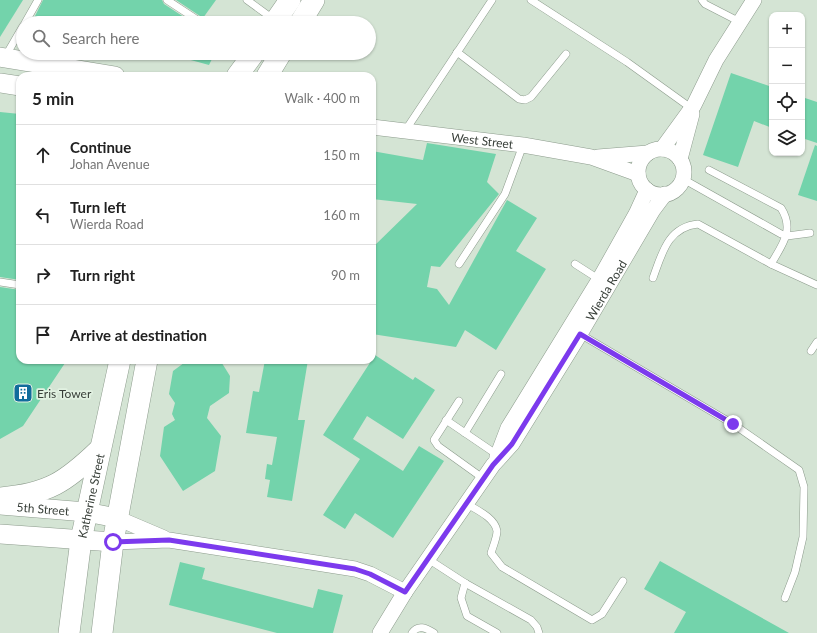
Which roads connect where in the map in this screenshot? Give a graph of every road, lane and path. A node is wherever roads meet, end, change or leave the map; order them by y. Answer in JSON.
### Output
{"nodes":[{"id":1,"x":38,"y":0,"type":"edge"},
{"id":2,"x":167,"y":0,"type":"edge"},
{"id":3,"x":246,"y":0,"type":"edge"},
{"id":4,"x":290,"y":0,"type":"edge"},
{"id":5,"x":314,"y":0,"type":"edge"},
{"id":6,"x":492,"y":0,"type":"edge"},
{"id":7,"x":531,"y":0,"type":"edge"},
{"id":8,"x":702,"y":0,"type":"edge"},
{"id":9,"x":754,"y":0,"type":"edge"},
{"id":10,"x":272,"y":15,"type":"edge"},
{"id":11,"x":29,"y":16,"type":"edge"},
{"id":12,"x":191,"y":16,"type":"edge"},
{"id":13,"x":304,"y":16,"type":"edge"},
{"id":14,"x":740,"y":22,"type":"junction"},
{"id":15,"x":16,"y":37,"type":"edge"},
{"id":16,"x":457,"y":52,"type":"junction"},
{"id":17,"x":566,"y":54,"type":"dead end"},
{"id":18,"x":3,"y":57,"type":"edge"},
{"id":19,"x":16,"y":59,"type":"edge"},
{"id":20,"x":21,"y":60,"type":"edge"},
{"id":21,"x":240,"y":60,"type":"edge"},
{"id":22,"x":249,"y":60,"type":"edge"},
{"id":23,"x":277,"y":60,"type":"edge"},
{"id":24,"x":91,"y":72,"type":"edge"},
{"id":25,"x":233,"y":72,"type":"edge"},
{"id":26,"x":240,"y":72,"type":"edge"},
{"id":27,"x":269,"y":72,"type":"edge"},
{"id":28,"x":0,"y":83,"type":"edge"},
{"id":29,"x":16,"y":85,"type":"edge"},
{"id":30,"x":693,"y":107,"type":"junction"},
{"id":31,"x":376,"y":128,"type":"edge"},
{"id":32,"x":404,"y":131,"type":"junction"},
{"id":33,"x":524,"y":145,"type":"junction"},
{"id":34,"x":655,"y":151,"type":"junction"},
{"id":35,"x":591,"y":157,"type":"junction"},
{"id":36,"x":680,"y":159,"type":"junction"},
{"id":37,"x":709,"y":170,"type":"dead end"},
{"id":38,"x":638,"y":174,"type":"junction"},
{"id":39,"x":682,"y":179,"type":"junction"},
{"id":40,"x":647,"y":190,"type":"junction"},
{"id":41,"x":665,"y":194,"type":"junction"},
{"id":42,"x":810,"y":233,"type":"dead end"},
{"id":43,"x":787,"y":236,"type":"junction"},
{"id":44,"x":458,"y":264,"type":"dead end"},
{"id":45,"x":575,"y":264,"type":"dead end"},
{"id":46,"x":770,"y":264,"type":"junction"},
{"id":47,"x":654,"y":278,"type":"dead end"},
{"id":48,"x":0,"y":282,"type":"edge"},
{"id":49,"x":603,"y":283,"type":"junction"},
{"id":50,"x":16,"y":284,"type":"edge"},
{"id":51,"x":817,"y":285,"type":"edge"},
{"id":52,"x":574,"y":331,"type":"junction"},
{"id":53,"x":817,"y":342,"type":"edge"},
{"id":54,"x":811,"y":351,"type":"dead end"},
{"id":55,"x":119,"y":364,"type":"edge"},
{"id":56,"x":146,"y":364,"type":"edge"},
{"id":57,"x":501,"y":374,"type":"dead end"},
{"id":58,"x":459,"y":400,"type":"dead end"},
{"id":59,"x":446,"y":420,"type":"junction"},
{"id":60,"x":465,"y":433,"type":"junction"},
{"id":61,"x":100,"y":450,"type":"junction"},
{"id":62,"x":497,"y":459,"type":"junction"},
{"id":63,"x":484,"y":479,"type":"junction"},
{"id":64,"x":0,"y":498,"type":"edge"},
{"id":65,"x":467,"y":504,"type":"junction"},
{"id":66,"x":0,"y":505,"type":"edge"},
{"id":67,"x":86,"y":512,"type":"junction"},
{"id":68,"x":117,"y":518,"type":"junction"},
{"id":69,"x":0,"y":534,"type":"edge"},
{"id":70,"x":81,"y":540,"type":"junction"},
{"id":71,"x":169,"y":540,"type":"junction"},
{"id":72,"x":113,"y":542,"type":"junction"},
{"id":73,"x":428,"y":559,"type":"junction"},
{"id":74,"x":623,"y":581,"type":"dead end"},
{"id":75,"x":465,"y":583,"type":"junction"},
{"id":76,"x":405,"y":592,"type":"junction"},
{"id":77,"x":785,"y":598,"type":"dead end"},
{"id":78,"x":69,"y":633,"type":"edge"},
{"id":79,"x":102,"y":633,"type":"edge"},
{"id":80,"x":380,"y":633,"type":"edge"},
{"id":81,"x":412,"y":633,"type":"edge"},
{"id":82,"x":434,"y":633,"type":"edge"},
{"id":83,"x":497,"y":633,"type":"edge"},
{"id":84,"x":539,"y":633,"type":"edge"}],
"edges":[{"from":1,"to":11,"type":"lane"},
{"from":2,"to":12,"type":"lane"},
{"from":3,"to":10,"type":"lane"},
{"from":4,"to":10,"type":"main road"},
{"from":5,"to":13,"type":"main road"},
{"from":6,"to":16,"type":"lane"},
{"from":7,"to":30,"type":"lane"},
{"from":8,"to":14,"type":"lane"},
{"from":9,"to":14,"type":"street"},
{"from":14,"to":30,"type":"street"},
{"from":15,"to":18,"type":"lane"},
{"from":16,"to":17,"type":"lane"},
{"from":16,"to":32,"type":"lane"},
{"from":18,"to":19,"type":"street"},
{"from":20,"to":24,"type":"street"},
{"from":21,"to":25,"type":"main road"},
{"from":22,"to":26,"type":"main road"},
{"from":23,"to":27,"type":"main road"},
{"from":28,"to":29,"type":"street"},
{"from":30,"to":34,"type":"street"},
{"from":30,"to":36,"type":"street"},
{"from":31,"to":32,"type":"street","name":"West Street"},
{"from":32,"to":33,"type":"street","name":"West Street"},
{"from":33,"to":35,"type":"street","name":"West Street"},
{"from":33,"to":44,"type":"lane"},
{"from":34,"to":35,"type":"street","name":"West Street"},
{"from":34,"to":36,"type":"street"},
{"from":34,"to":38,"type":"street"},
{"from":35,"to":38,"type":"street","name":"West Street"},
{"from":36,"to":39,"type":"street"},
{"from":37,"to":43,"type":"lane"},
{"from":38,"to":40,"type":"street"},
{"from":39,"to":41,"type":"street"},
{"from":39,"to":43,"type":"lane"},
{"from":40,"to":41,"type":"street"},
{"from":40,"to":49,"type":"street","name":"Wierda Road"},
{"from":41,"to":49,"type":"street","name":"Wierda Road"},
{"from":42,"to":43,"type":"lane"},
{"from":43,"to":46,"type":"lane"},
{"from":45,"to":49,"type":"lane"},
{"from":46,"to":47,"type":"lane"},
{"from":46,"to":51,"type":"lane"},
{"from":48,"to":50,"type":"lane"},
{"from":49,"to":52,"type":"street","name":"Wierda Road"},
{"from":52,"to":62,"type":"street","name":"Wierda Road"},
{"from":52,"to":77,"type":"lane"},
{"from":53,"to":54,"type":"lane"},
{"from":55,"to":61,"type":"main road","name":"Katherine Street"},
{"from":56,"to":68,"type":"main road"},
{"from":57,"to":60,"type":"lane"},
{"from":58,"to":59,"type":"lane"},
{"from":59,"to":60,"type":"lane"},
{"from":59,"to":63,"type":"lane"},
{"from":60,"to":62,"type":"lane"},
{"from":61,"to":64,"type":"main road"},
{"from":61,"to":67,"type":"main road","name":"Katherine Street"},
{"from":62,"to":63,"type":"street","name":"Wierda Road"},
{"from":63,"to":65,"type":"street","name":"Wierda Road"},
{"from":65,"to":73,"type":"street","name":"Wierda Road"},
{"from":65,"to":74,"type":"lane"},
{"from":66,"to":67,"type":"street","name":"5th Street"},
{"from":67,"to":68,"type":"street","name":"5th Street"},
{"from":67,"to":70,"type":"main road","name":"Katherine Street"},
{"from":68,"to":71,"type":"street"},
{"from":68,"to":72,"type":"main road"},
{"from":69,"to":70,"type":"street"},
{"from":70,"to":72,"type":"street"},
{"from":70,"to":78,"type":"main road","name":"Katherine Street"},
{"from":71,"to":72,"type":"street"},
{"from":71,"to":76,"type":"street"},
{"from":72,"to":79,"type":"main road"},
{"from":73,"to":75,"type":"lane"},
{"from":73,"to":76,"type":"street","name":"Wierda Road"},
{"from":75,"to":83,"type":"lane"},
{"from":75,"to":84,"type":"lane"},
{"from":76,"to":80,"type":"street","name":"Wierda Road"},
{"from":81,"to":82,"type":"lane"}]}
